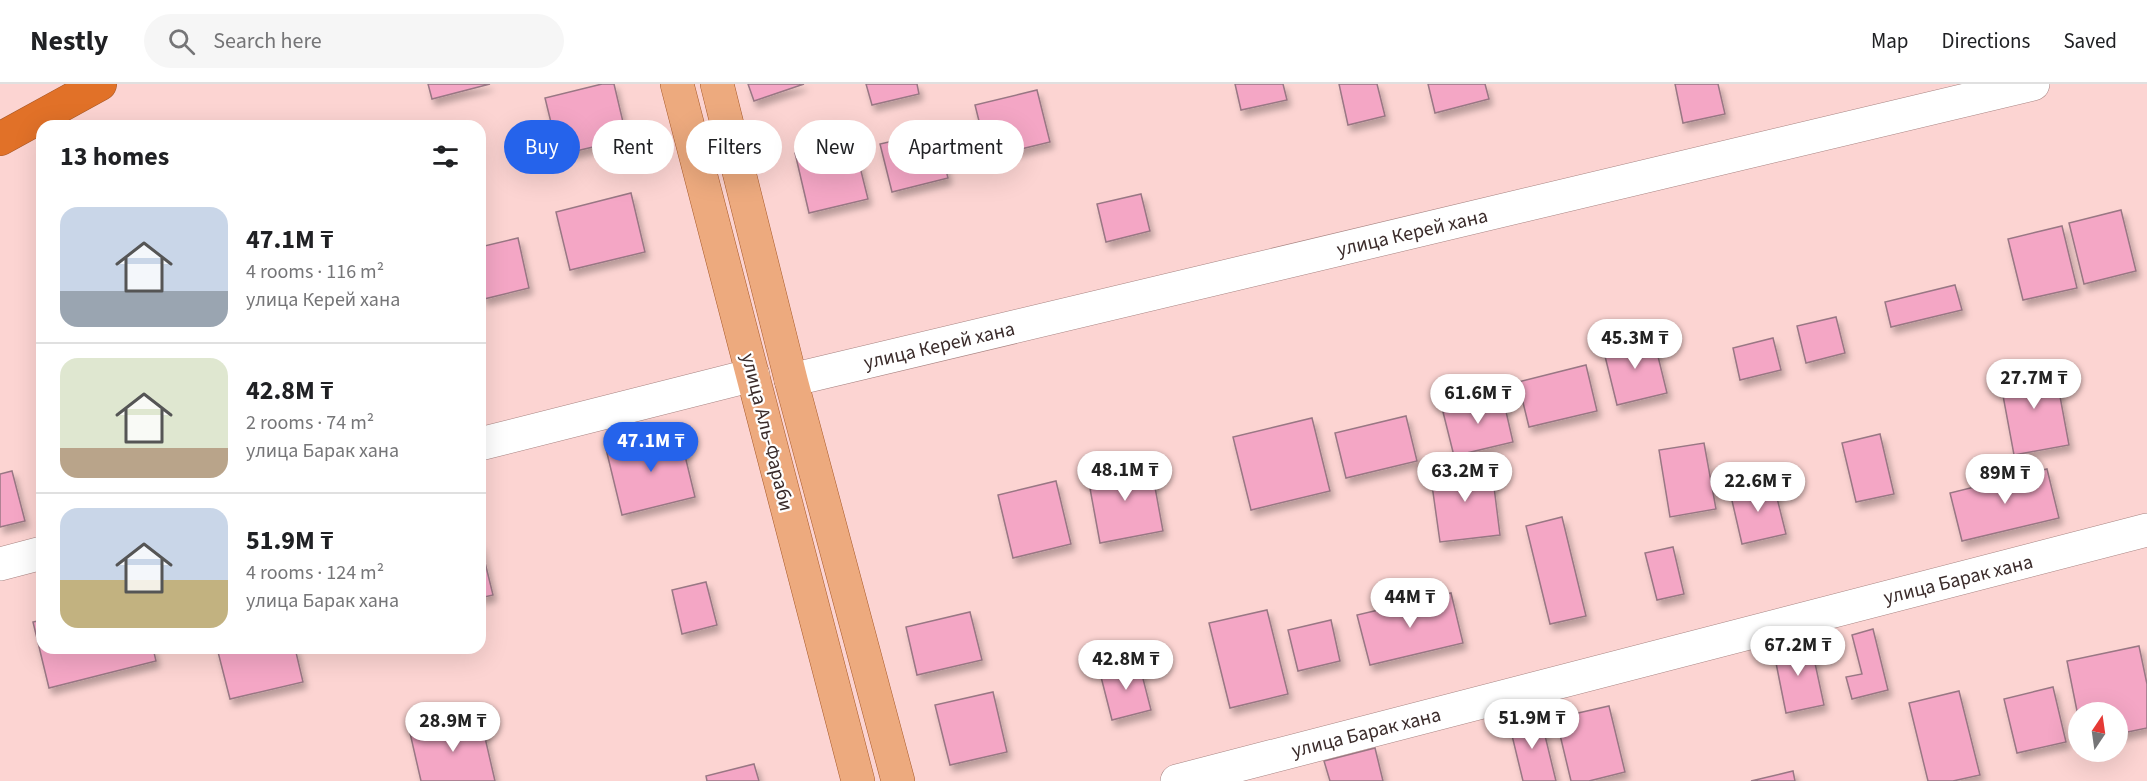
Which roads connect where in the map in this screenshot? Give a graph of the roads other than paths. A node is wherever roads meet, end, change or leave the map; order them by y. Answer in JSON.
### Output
{"nodes":[{"id":1,"x":100,"y":84,"type":"edge"},
{"id":2,"x":677,"y":84,"type":"edge"},
{"id":3,"x":717,"y":84,"type":"edge"},
{"id":4,"x":2033,"y":84,"type":"edge"},
{"id":5,"x":0,"y":139,"type":"edge"},
{"id":6,"x":753,"y":375,"type":"junction"},
{"id":7,"x":791,"y":380,"type":"junction"},
{"id":8,"x":486,"y":442,"type":"edge"},
{"id":9,"x":2147,"y":530,"type":"edge"},
{"id":10,"x":36,"y":555,"type":"edge"},
{"id":11,"x":0,"y":564,"type":"edge"},
{"id":12,"x":858,"y":781,"type":"edge"},
{"id":13,"x":898,"y":781,"type":"edge"},
{"id":14,"x":1177,"y":781,"type":"edge"}],
"edges":[{"from":1,"to":5,"type":"highway"},
{"from":2,"to":6,"type":"main road","name":"улица Аль-Фараби"},
{"from":3,"to":7,"type":"main road","name":"улица Аль-Фараби"},
{"from":4,"to":7,"type":"street","name":"улица Керей хана"},
{"from":6,"to":8,"type":"street"},
{"from":6,"to":12,"type":"main road","name":"улица Аль-Фараби"},
{"from":7,"to":13,"type":"main road","name":"улица Аль-Фараби"},
{"from":9,"to":14,"type":"street","name":"улица Барак хана"},
{"from":10,"to":11,"type":"street"}]}
